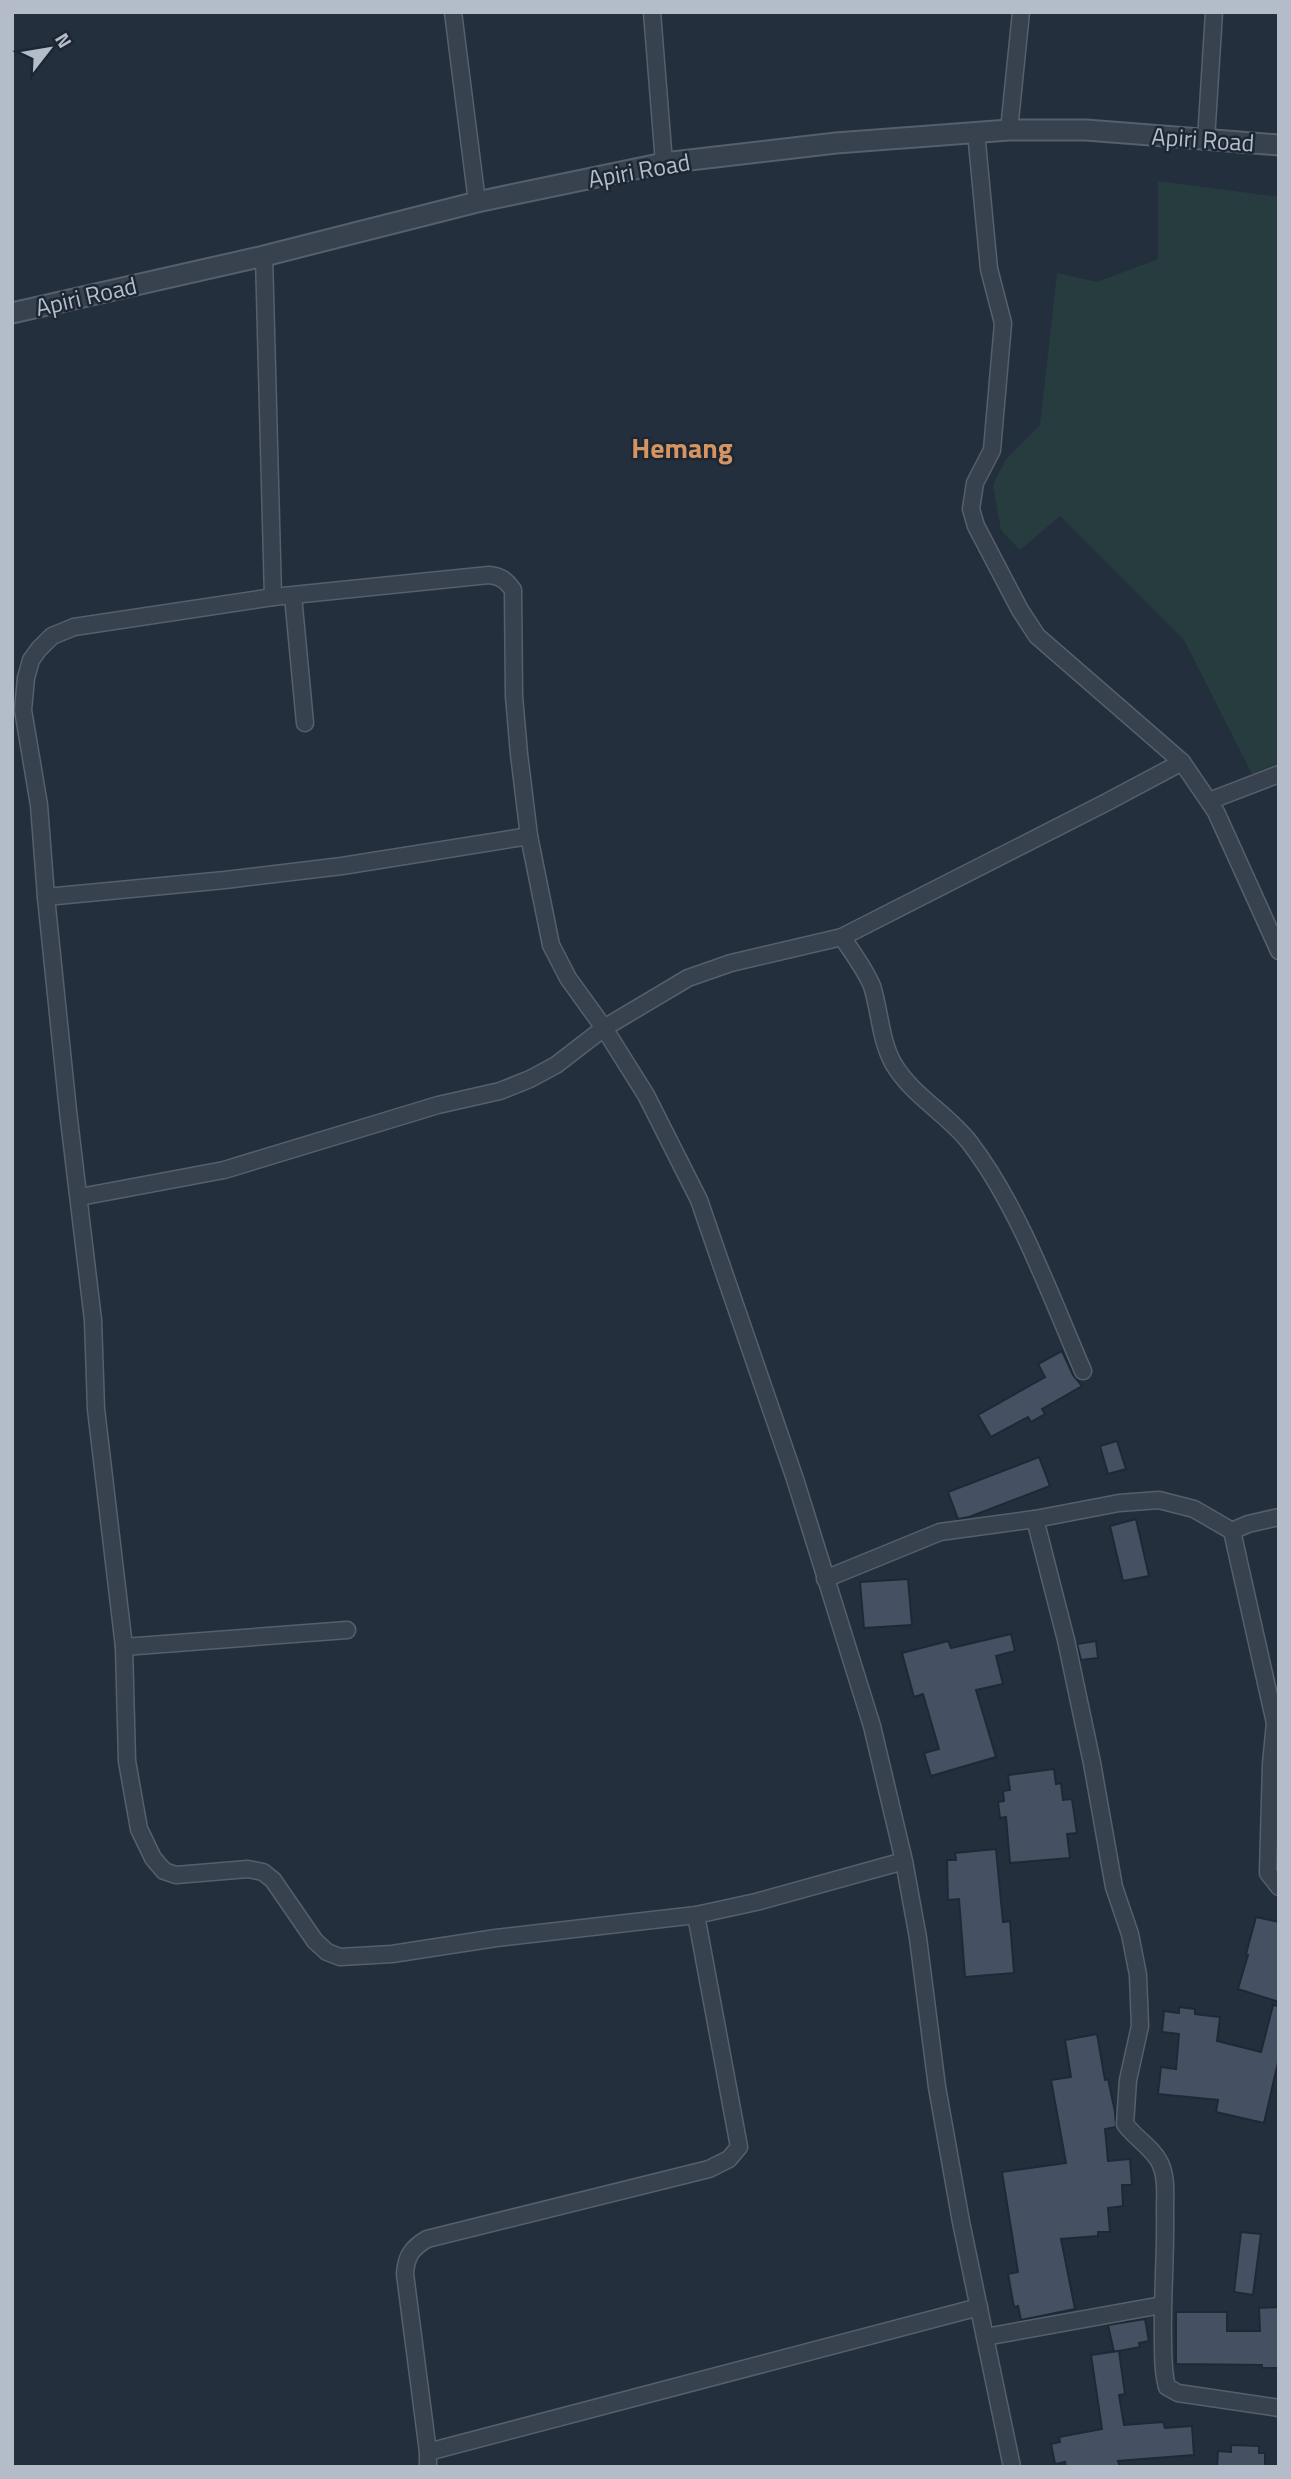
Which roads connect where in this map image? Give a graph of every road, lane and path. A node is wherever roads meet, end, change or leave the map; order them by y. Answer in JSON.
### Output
{"nodes":[{"id":1,"x":453,"y":12,"type":"edge"},
{"id":2,"x":652,"y":12,"type":"edge"},
{"id":3,"x":1021,"y":12,"type":"edge"},
{"id":4,"x":1214,"y":12,"type":"edge"},
{"id":5,"x":1009,"y":130,"type":"junction"},
{"id":6,"x":976,"y":132,"type":"junction"},
{"id":7,"x":1206,"y":140,"type":"junction"},
{"id":8,"x":1279,"y":145,"type":"edge"},
{"id":9,"x":664,"y":163,"type":"junction"},
{"id":10,"x":477,"y":202,"type":"junction"},
{"id":11,"x":264,"y":256,"type":"junction"},
{"id":12,"x":12,"y":313,"type":"edge"},
{"id":13,"x":293,"y":596,"type":"junction"},
{"id":14,"x":273,"y":597,"type":"junction"},
{"id":15,"x":305,"y":723,"type":"dead end"},
{"id":16,"x":1182,"y":762,"type":"junction"},
{"id":17,"x":1279,"y":774,"type":"edge"},
{"id":18,"x":1209,"y":801,"type":"junction"},
{"id":19,"x":529,"y":836,"type":"junction"},
{"id":20,"x":46,"y":897,"type":"junction"},
{"id":21,"x":842,"y":936,"type":"junction"},
{"id":22,"x":1279,"y":951,"type":"edge"},
{"id":23,"x":604,"y":1028,"type":"junction"},
{"id":24,"x":80,"y":1197,"type":"junction"},
{"id":25,"x":1083,"y":1371,"type":"dead end"},
{"id":26,"x":1279,"y":1517,"type":"edge"},
{"id":27,"x":1035,"y":1519,"type":"junction"},
{"id":28,"x":1232,"y":1531,"type":"junction"},
{"id":29,"x":825,"y":1578,"type":"junction"},
{"id":30,"x":347,"y":1630,"type":"dead end"},
{"id":31,"x":124,"y":1647,"type":"junction"},
{"id":32,"x":904,"y":1861,"type":"junction"},
{"id":33,"x":1279,"y":1886,"type":"edge"},
{"id":34,"x":696,"y":1915,"type":"junction"},
{"id":35,"x":1162,"y":2305,"type":"junction"},
{"id":36,"x":979,"y":2307,"type":"junction"},
{"id":37,"x":985,"y":2337,"type":"junction"},
{"id":38,"x":1279,"y":2407,"type":"edge"},
{"id":39,"x":428,"y":2460,"type":"edge"},
{"id":40,"x":1012,"y":2467,"type":"edge"}],
"edges":[{"from":1,"to":10,"type":"street"},
{"from":2,"to":9,"type":"street"},
{"from":3,"to":5,"type":"street"},
{"from":4,"to":7,"type":"street"},
{"from":5,"to":6,"type":"street","name":"Apiri Road"},
{"from":5,"to":7,"type":"street","name":"Apiri Road"},
{"from":6,"to":9,"type":"street","name":"Apiri Road"},
{"from":6,"to":16,"type":"street"},
{"from":7,"to":8,"type":"street","name":"Apiri Road"},
{"from":9,"to":10,"type":"street","name":"Apiri Road"},
{"from":10,"to":11,"type":"street","name":"Apiri Road"},
{"from":11,"to":12,"type":"street","name":"Apiri Road"},
{"from":11,"to":14,"type":"street"},
{"from":13,"to":14,"type":"street"},
{"from":13,"to":15,"type":"street"},
{"from":13,"to":19,"type":"street"},
{"from":14,"to":20,"type":"street"},
{"from":16,"to":18,"type":"street"},
{"from":16,"to":21,"type":"street"},
{"from":17,"to":18,"type":"street"},
{"from":18,"to":22,"type":"street"},
{"from":19,"to":20,"type":"street"},
{"from":19,"to":23,"type":"street"},
{"from":20,"to":24,"type":"street"},
{"from":21,"to":23,"type":"street"},
{"from":21,"to":25,"type":"street"},
{"from":23,"to":24,"type":"street"},
{"from":23,"to":29,"type":"street"},
{"from":24,"to":31,"type":"street"},
{"from":26,"to":28,"type":"street"},
{"from":27,"to":28,"type":"street"},
{"from":27,"to":29,"type":"street"},
{"from":27,"to":35,"type":"street"},
{"from":28,"to":33,"type":"street"},
{"from":29,"to":32,"type":"street"},
{"from":30,"to":31,"type":"street"},
{"from":31,"to":34,"type":"street"},
{"from":32,"to":34,"type":"street"},
{"from":32,"to":36,"type":"street"},
{"from":34,"to":39,"type":"street"},
{"from":35,"to":37,"type":"street"},
{"from":35,"to":38,"type":"street"},
{"from":36,"to":37,"type":"street"},
{"from":36,"to":39,"type":"street"},
{"from":37,"to":40,"type":"street"}]}
